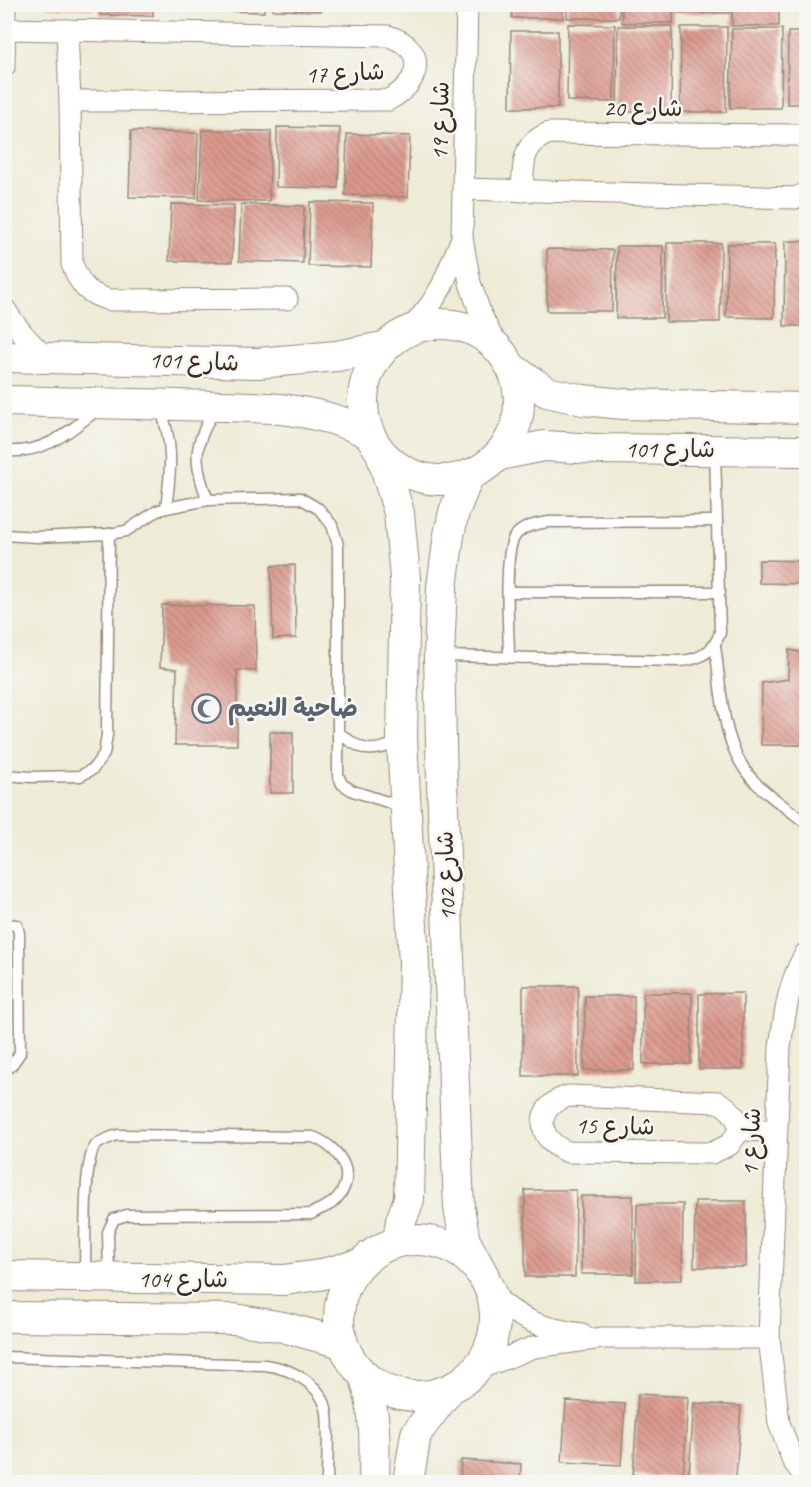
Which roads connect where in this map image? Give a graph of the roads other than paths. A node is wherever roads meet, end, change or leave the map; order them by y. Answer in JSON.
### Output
{"nodes":[{"id":1,"x":5,"y":4,"type":"edge"},
{"id":2,"x":467,"y":4,"type":"edge"},
{"id":3,"x":6,"y":29,"type":"edge"},
{"id":4,"x":67,"y":30,"type":"junction"},
{"id":5,"x":4,"y":67,"type":"edge"},
{"id":6,"x":70,"y":101,"type":"junction"},
{"id":7,"x":807,"y":138,"type":"edge"},
{"id":8,"x":464,"y":189,"type":"junction"},
{"id":9,"x":522,"y":191,"type":"junction"},
{"id":10,"x":807,"y":193,"type":"edge"},
{"id":11,"x":462,"y":238,"type":"junction"},
{"id":12,"x":287,"y":299,"type":"dead end"},
{"id":13,"x":4,"y":308,"type":"edge"},
{"id":14,"x":412,"y":328,"type":"junction"},
{"id":15,"x":383,"y":347,"type":"junction"},
{"id":16,"x":4,"y":357,"type":"edge"},
{"id":17,"x":46,"y":357,"type":"junction"},
{"id":18,"x":504,"y":357,"type":"junction"},
{"id":19,"x":4,"y":401,"type":"edge"},
{"id":20,"x":106,"y":404,"type":"junction"},
{"id":21,"x":159,"y":405,"type":"junction"},
{"id":22,"x":217,"y":406,"type":"junction"},
{"id":23,"x":807,"y":408,"type":"edge"},
{"id":24,"x":374,"y":443,"type":"junction"},
{"id":25,"x":715,"y":450,"type":"junction"},
{"id":26,"x":4,"y":451,"type":"edge"},
{"id":27,"x":807,"y":451,"type":"edge"},
{"id":28,"x":499,"y":455,"type":"junction"},
{"id":29,"x":469,"y":475,"type":"junction"},
{"id":30,"x":208,"y":500,"type":"junction"},
{"id":31,"x":166,"y":507,"type":"junction"},
{"id":32,"x":717,"y":520,"type":"junction"},
{"id":33,"x":109,"y":534,"type":"junction"},
{"id":34,"x":4,"y":535,"type":"edge"},
{"id":35,"x":508,"y":592,"type":"junction"},
{"id":36,"x":720,"y":592,"type":"junction"},
{"id":37,"x":715,"y":646,"type":"junction"},
{"id":38,"x":439,"y":656,"type":"junction"},
{"id":39,"x":508,"y":657,"type":"junction"},
{"id":40,"x":339,"y":733,"type":"junction"},
{"id":41,"x":402,"y":739,"type":"junction"},
{"id":42,"x":4,"y":775,"type":"edge"},
{"id":43,"x":404,"y":807,"type":"junction"},
{"id":44,"x":807,"y":823,"type":"edge"},
{"id":45,"x":4,"y":924,"type":"edge"},
{"id":46,"x":807,"y":953,"type":"edge"},
{"id":47,"x":4,"y":1071,"type":"edge"},
{"id":48,"x":740,"y":1130,"type":"junction"},
{"id":49,"x":776,"y":1131,"type":"junction"},
{"id":50,"x":398,"y":1241,"type":"junction"},
{"id":51,"x":360,"y":1264,"type":"junction"},
{"id":52,"x":4,"y":1276,"type":"edge"},
{"id":53,"x":97,"y":1278,"type":"junction"},
{"id":54,"x":488,"y":1285,"type":"junction"},
{"id":55,"x":5,"y":1318,"type":"edge"},
{"id":56,"x":603,"y":1338,"type":"junction"},
{"id":57,"x":770,"y":1338,"type":"junction"},
{"id":58,"x":342,"y":1343,"type":"junction"},
{"id":59,"x":4,"y":1357,"type":"edge"},
{"id":60,"x":476,"y":1370,"type":"junction"},
{"id":61,"x":365,"y":1378,"type":"junction"},
{"id":62,"x":449,"y":1390,"type":"junction"},
{"id":63,"x":807,"y":1478,"type":"edge"},
{"id":64,"x":327,"y":1482,"type":"edge"},
{"id":65,"x":374,"y":1482,"type":"edge"},
{"id":66,"x":408,"y":1482,"type":"edge"}],
"edges":[{"from":1,"to":3,"type":"street"},
{"from":2,"to":8,"type":"street","name":"شارع 19"},
{"from":3,"to":4,"type":"street","name":"شارع 17"},
{"from":3,"to":5,"type":"street"},
{"from":4,"to":6,"type":"street"},
{"from":4,"to":6,"type":"street","name":"شارع 17"},
{"from":6,"to":12,"type":"street"},
{"from":7,"to":9,"type":"street","name":"شارع 20"},
{"from":8,"to":9,"type":"street"},
{"from":8,"to":11,"type":"street","name":"شارع 19"},
{"from":9,"to":10,"type":"street"},
{"from":11,"to":14,"type":"street","name":"شارع 19"},
{"from":11,"to":18,"type":"street","name":"شارع 19"},
{"from":13,"to":17,"type":"street"},
{"from":14,"to":15,"type":"street"},
{"from":14,"to":18,"type":"street"},
{"from":15,"to":17,"type":"street","name":"شارع 101"},
{"from":15,"to":24,"type":"street"},
{"from":16,"to":17,"type":"street","name":"شارع 101"},
{"from":18,"to":23,"type":"street","name":"شارع 101"},
{"from":18,"to":28,"type":"street"},
{"from":19,"to":20,"type":"street","name":"شارع 101"},
{"from":20,"to":21,"type":"street","name":"شارع 101"},
{"from":20,"to":26,"type":"lane"},
{"from":21,"to":22,"type":"street","name":"شارع 101"},
{"from":21,"to":31,"type":"lane"},
{"from":22,"to":24,"type":"street","name":"شارع 101"},
{"from":22,"to":30,"type":"lane"},
{"from":24,"to":29,"type":"street"},
{"from":24,"to":41,"type":"street","name":"شارع 102"},
{"from":25,"to":27,"type":"street","name":"شارع 101"},
{"from":25,"to":28,"type":"street","name":"شارع 101"},
{"from":25,"to":32,"type":"lane"},
{"from":28,"to":29,"type":"street"},
{"from":29,"to":38,"type":"street","name":"شارع 102"},
{"from":30,"to":31,"type":"lane"},
{"from":30,"to":40,"type":"lane"},
{"from":31,"to":33,"type":"lane"},
{"from":32,"to":35,"type":"lane"},
{"from":32,"to":36,"type":"lane"},
{"from":33,"to":34,"type":"lane"},
{"from":33,"to":42,"type":"lane"},
{"from":35,"to":36,"type":"lane"},
{"from":35,"to":39,"type":"lane"},
{"from":36,"to":37,"type":"lane"},
{"from":37,"to":39,"type":"lane"},
{"from":37,"to":44,"type":"lane"},
{"from":38,"to":39,"type":"lane"},
{"from":38,"to":54,"type":"street","name":"شارع 102"},
{"from":40,"to":41,"type":"lane"},
{"from":40,"to":43,"type":"lane"},
{"from":41,"to":43,"type":"street","name":"شارع 102"},
{"from":43,"to":50,"type":"street","name":"شارع 102"},
{"from":45,"to":47,"type":"lane"},
{"from":46,"to":49,"type":"street","name":"شارع 1"},
{"from":48,"to":48,"type":"street","name":"شارع 15"},
{"from":48,"to":49,"type":"street"},
{"from":49,"to":57,"type":"street","name":"شارع 1"},
{"from":50,"to":51,"type":"street"},
{"from":50,"to":54,"type":"street"},
{"from":51,"to":53,"type":"street","name":"شارع 104"},
{"from":51,"to":58,"type":"street"},
{"from":52,"to":53,"type":"street","name":"شارع 104"},
{"from":53,"to":53,"type":"lane"},
{"from":54,"to":56,"type":"street"},
{"from":54,"to":60,"type":"street"},
{"from":55,"to":58,"type":"street","name":"شارع 104"},
{"from":56,"to":57,"type":"street"},
{"from":56,"to":60,"type":"street"},
{"from":57,"to":63,"type":"street","name":"شارع 1"},
{"from":58,"to":61,"type":"street"},
{"from":59,"to":64,"type":"lane"},
{"from":60,"to":62,"type":"street"},
{"from":61,"to":62,"type":"street"},
{"from":61,"to":65,"type":"street"},
{"from":62,"to":66,"type":"street"}]}
